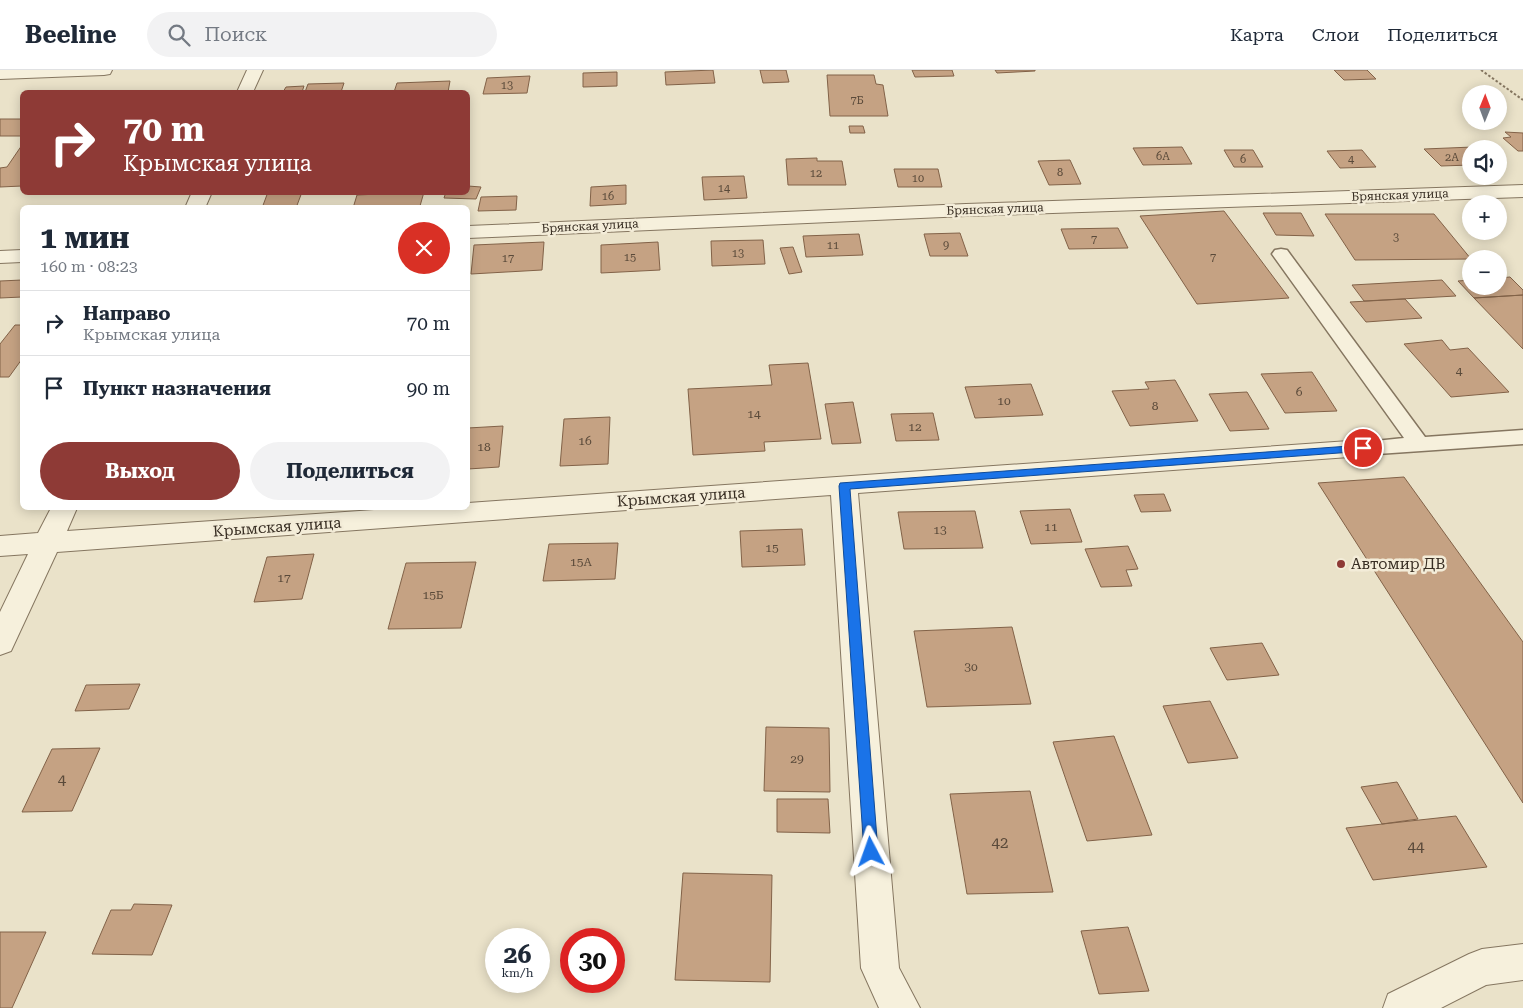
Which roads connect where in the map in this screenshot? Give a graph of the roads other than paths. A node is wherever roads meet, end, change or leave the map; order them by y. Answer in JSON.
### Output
{"nodes":[{"id":1,"x":104,"y":70,"type":"edge"},
{"id":2,"x":255,"y":70,"type":"edge"},
{"id":3,"x":0,"y":74,"type":"edge"},
{"id":4,"x":246,"y":90,"type":"edge"},
{"id":5,"x":1523,"y":191,"type":"edge"},
{"id":6,"x":470,"y":232,"type":"edge"},
{"id":7,"x":1281,"y":254,"type":"dead end"},
{"id":8,"x":20,"y":256,"type":"edge"},
{"id":9,"x":0,"y":257,"type":"edge"},
{"id":10,"x":1523,"y":437,"type":"edge"},
{"id":11,"x":1419,"y":444,"type":"junction"},
{"id":12,"x":1363,"y":448,"type":"joint"},
{"id":13,"x":844,"y":486,"type":"junction"},
{"id":14,"x":63,"y":510,"type":"edge"},
{"id":15,"x":49,"y":543,"type":"junction"},
{"id":16,"x":0,"y":546,"type":"edge"},
{"id":17,"x":0,"y":643,"type":"edge"},
{"id":18,"x":1523,"y":962,"type":"edge"},
{"id":19,"x":901,"y":1008,"type":"edge"},
{"id":20,"x":1402,"y":1008,"type":"edge"}],
"edges":[{"from":1,"to":3,"type":"street"},
{"from":2,"to":4,"type":"street"},
{"from":5,"to":6,"type":"street","name":"Брянская улица"},
{"from":7,"to":11,"type":"lane"},
{"from":8,"to":9,"type":"street"},
{"from":10,"to":11,"type":"lane"},
{"from":11,"to":12,"type":"lane"},
{"from":12,"to":13,"type":"street","name":"Крымская улица"},
{"from":13,"to":15,"type":"street","name":"Крымская улица"},
{"from":13,"to":19,"type":"street"},
{"from":14,"to":15,"type":"street"},
{"from":15,"to":16,"type":"street","name":"Крымская улица"},
{"from":15,"to":17,"type":"street"},
{"from":18,"to":20,"type":"street"}]}
